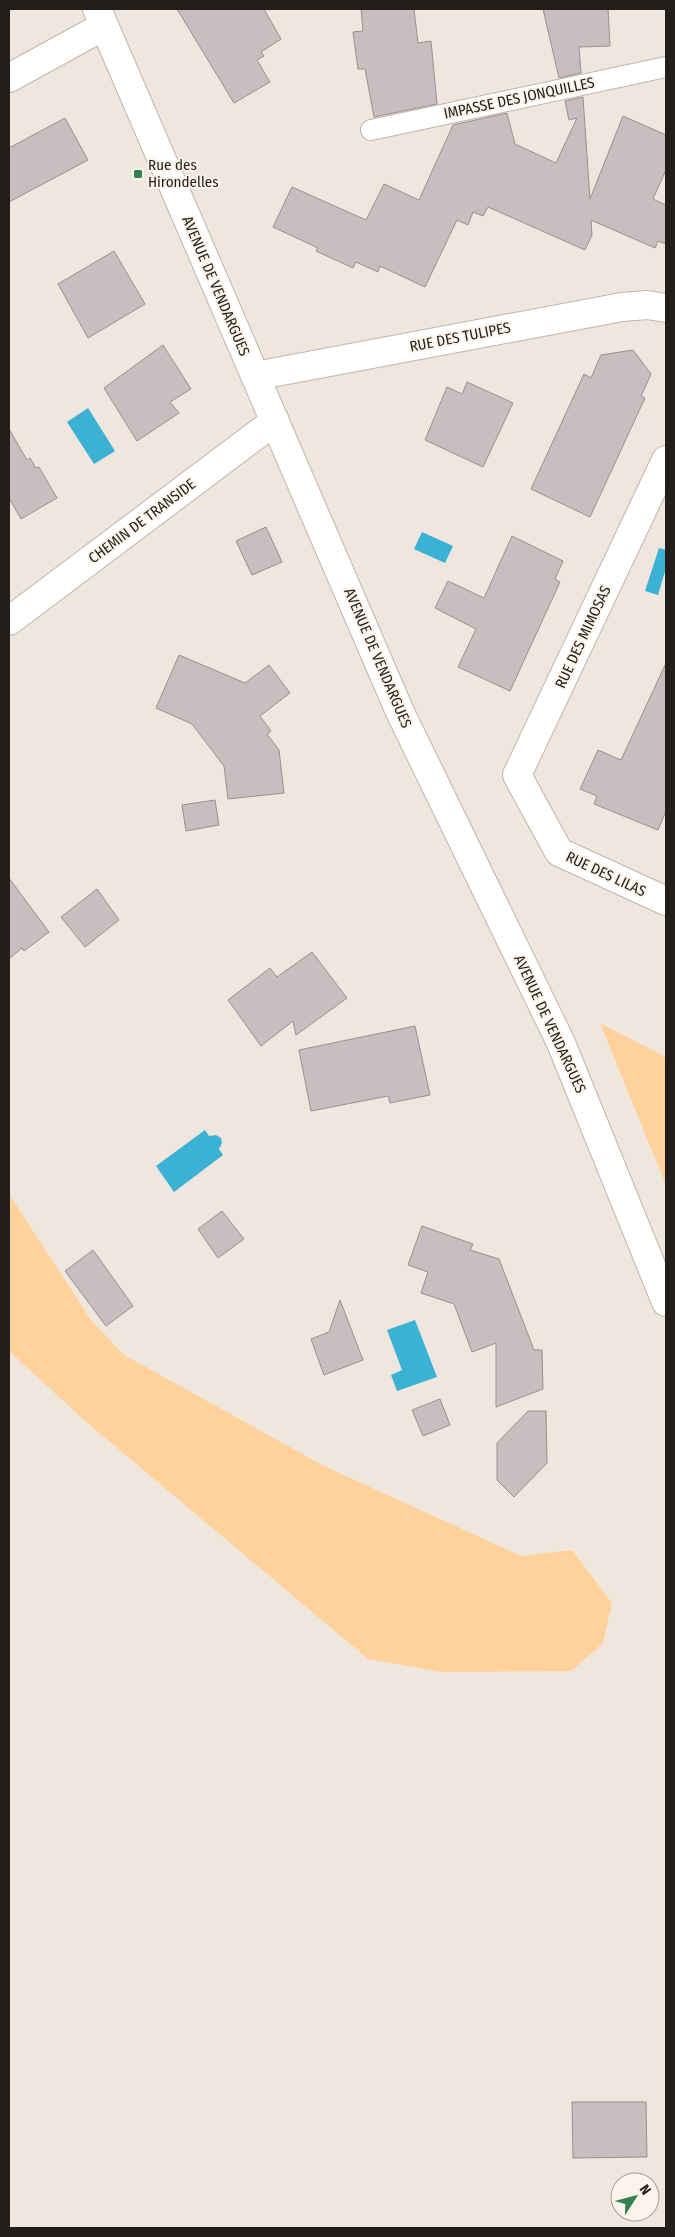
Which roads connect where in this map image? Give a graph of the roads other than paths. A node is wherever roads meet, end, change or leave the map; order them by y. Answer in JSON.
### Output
{"nodes":[{"id":1,"x":101,"y":17,"type":"edge"},
{"id":2,"x":666,"y":67,"type":"edge"},
{"id":3,"x":9,"y":78,"type":"edge"},
{"id":4,"x":371,"y":130,"type":"dead end"},
{"id":5,"x":666,"y":308,"type":"edge"},
{"id":6,"x":255,"y":376,"type":"junction"},
{"id":7,"x":275,"y":420,"type":"junction"},
{"id":8,"x":666,"y":460,"type":"edge"},
{"id":9,"x":9,"y":621,"type":"edge"},
{"id":10,"x":537,"y":813,"type":"joint"},
{"id":11,"x":666,"y":901,"type":"edge"},
{"id":12,"x":666,"y":1302,"type":"edge"}],
"edges":[{"from":1,"to":3,"type":"street"},
{"from":1,"to":6,"type":"street","name":"AVENUE DE VENDARGUES"},
{"from":2,"to":4,"type":"lane","name":"IMPASSE DES JONQUILLES"},
{"from":5,"to":6,"type":"street","name":"RUE DES TULIPES"},
{"from":6,"to":7,"type":"street","name":"AVENUE DE VENDARGUES"},
{"from":7,"to":9,"type":"street","name":"CHEMIN DE TRANSIDE"},
{"from":7,"to":12,"type":"street","name":"AVENUE DE VENDARGUES"},
{"from":8,"to":10,"type":"street","name":"RUE DES MIMOSAS"},
{"from":10,"to":11,"type":"street","name":"RUE DES LILAS"}]}
